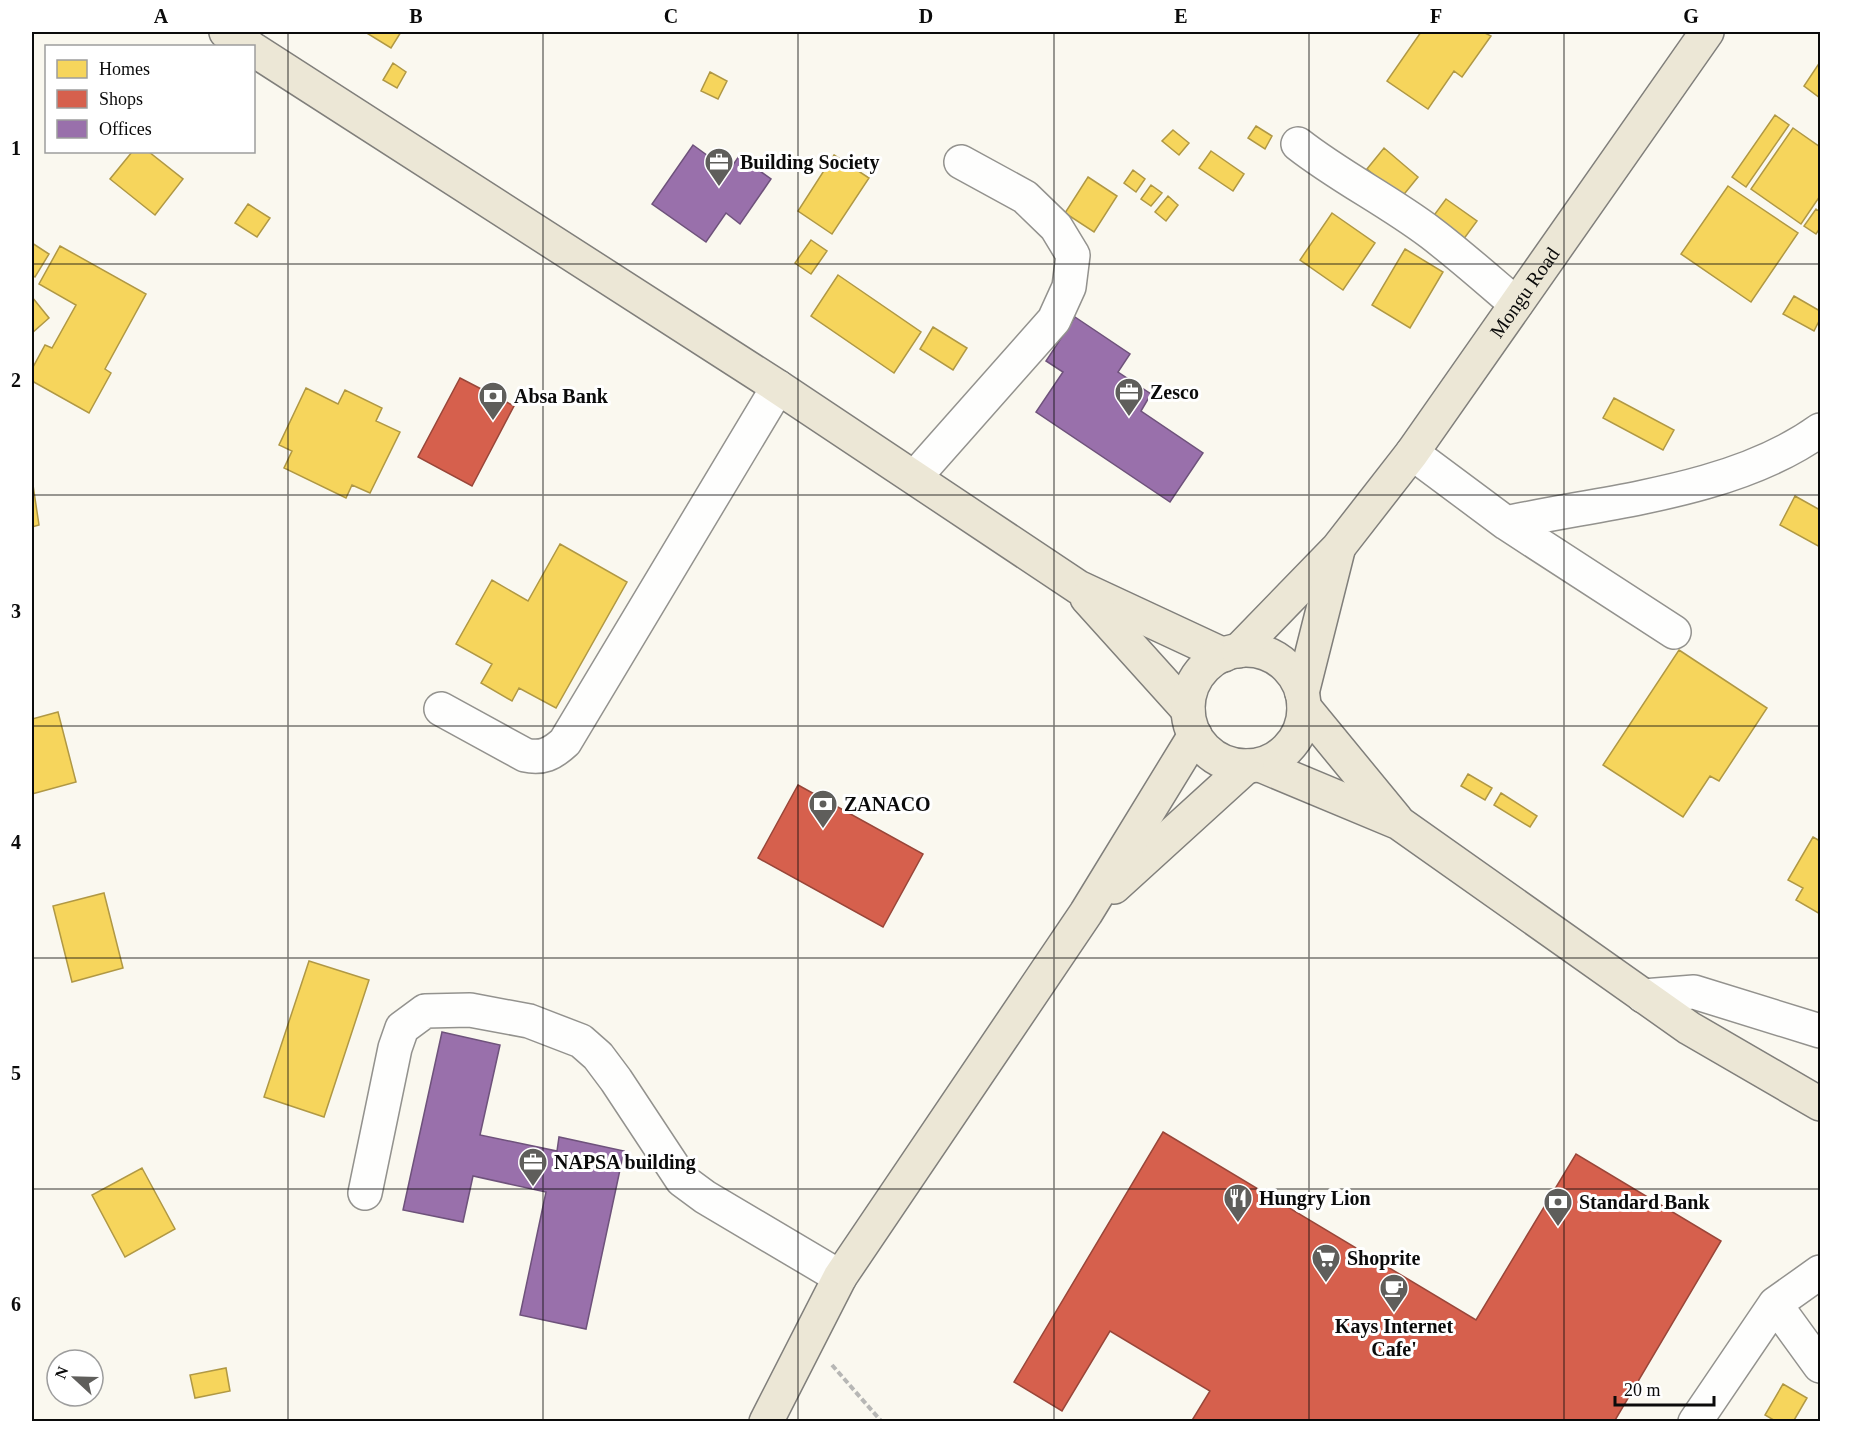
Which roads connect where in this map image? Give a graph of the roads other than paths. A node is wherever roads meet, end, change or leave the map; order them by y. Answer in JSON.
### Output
{"nodes":[{"id":1,"x":226,"y":32,"type":"edge"},
{"id":2,"x":1707,"y":32,"type":"edge"},
{"id":3,"x":247,"y":45,"type":"edge"},
{"id":4,"x":255,"y":51,"type":"edge"},
{"id":5,"x":1298,"y":144,"type":"dead end"},
{"id":6,"x":961,"y":162,"type":"dead end"},
{"id":7,"x":1516,"y":304,"type":"junction"},
{"id":8,"x":778,"y":387,"type":"junction"},
{"id":9,"x":1821,"y":430,"type":"edge"},
{"id":10,"x":1412,"y":453,"type":"junction"},
{"id":11,"x":915,"y":477,"type":"junction"},
{"id":12,"x":1506,"y":523,"type":"junction"},
{"id":13,"x":1338,"y":548,"type":"junction"},
{"id":14,"x":1078,"y":587,"type":"junction"},
{"id":15,"x":1674,"y":632,"type":"dead end"},
{"id":16,"x":1231,"y":653,"type":"junction"},
{"id":17,"x":1303,"y":700,"type":"junction"},
{"id":18,"x":441,"y":710,"type":"dead end"},
{"id":19,"x":1191,"y":723,"type":"junction"},
{"id":20,"x":1254,"y":766,"type":"junction"},
{"id":21,"x":1399,"y":823,"type":"junction"},
{"id":22,"x":1086,"y":913,"type":"junction"},
{"id":23,"x":1643,"y":996,"type":"junction"},
{"id":24,"x":1821,"y":1031,"type":"edge"},
{"id":25,"x":1821,"y":1104,"type":"edge"},
{"id":26,"x":365,"y":1194,"type":"dead end"},
{"id":27,"x":1821,"y":1272,"type":"edge"},
{"id":28,"x":840,"y":1277,"type":"junction"},
{"id":29,"x":1775,"y":1304,"type":"junction"},
{"id":30,"x":1821,"y":1366,"type":"edge"},
{"id":31,"x":766,"y":1422,"type":"edge"},
{"id":32,"x":1695,"y":1422,"type":"edge"}],
"edges":[{"from":1,"to":3,"type":"main road"},
{"from":2,"to":7,"type":"main road","name":"Mongu Road"},
{"from":4,"to":8,"type":"main road"},
{"from":5,"to":7,"type":"street"},
{"from":6,"to":11,"type":"street"},
{"from":7,"to":10,"type":"main road","name":"Mongu Road"},
{"from":8,"to":11,"type":"main road"},
{"from":8,"to":18,"type":"street"},
{"from":9,"to":12,"type":"street"},
{"from":10,"to":12,"type":"street"},
{"from":10,"to":13,"type":"main road","name":"Mongu Road"},
{"from":11,"to":14,"type":"main road"},
{"from":12,"to":15,"type":"street"},
{"from":13,"to":16,"type":"main road","name":"Mongu Road"},
{"from":13,"to":17,"type":"main road","name":"Mongu Road"},
{"from":14,"to":16,"type":"main road"},
{"from":14,"to":19,"type":"main road"},
{"from":16,"to":17,"type":"main road"},
{"from":16,"to":19,"type":"main road"},
{"from":17,"to":20,"type":"main road"},
{"from":17,"to":21,"type":"main road"},
{"from":19,"to":20,"type":"main road"},
{"from":19,"to":22,"type":"main road"},
{"from":20,"to":21,"type":"main road"},
{"from":20,"to":22,"type":"main road"},
{"from":21,"to":23,"type":"main road"},
{"from":22,"to":28,"type":"main road"},
{"from":23,"to":24,"type":"street"},
{"from":23,"to":25,"type":"main road"},
{"from":26,"to":28,"type":"street"},
{"from":27,"to":29,"type":"street"},
{"from":28,"to":31,"type":"main road"},
{"from":29,"to":30,"type":"street"},
{"from":29,"to":32,"type":"street"}]}
